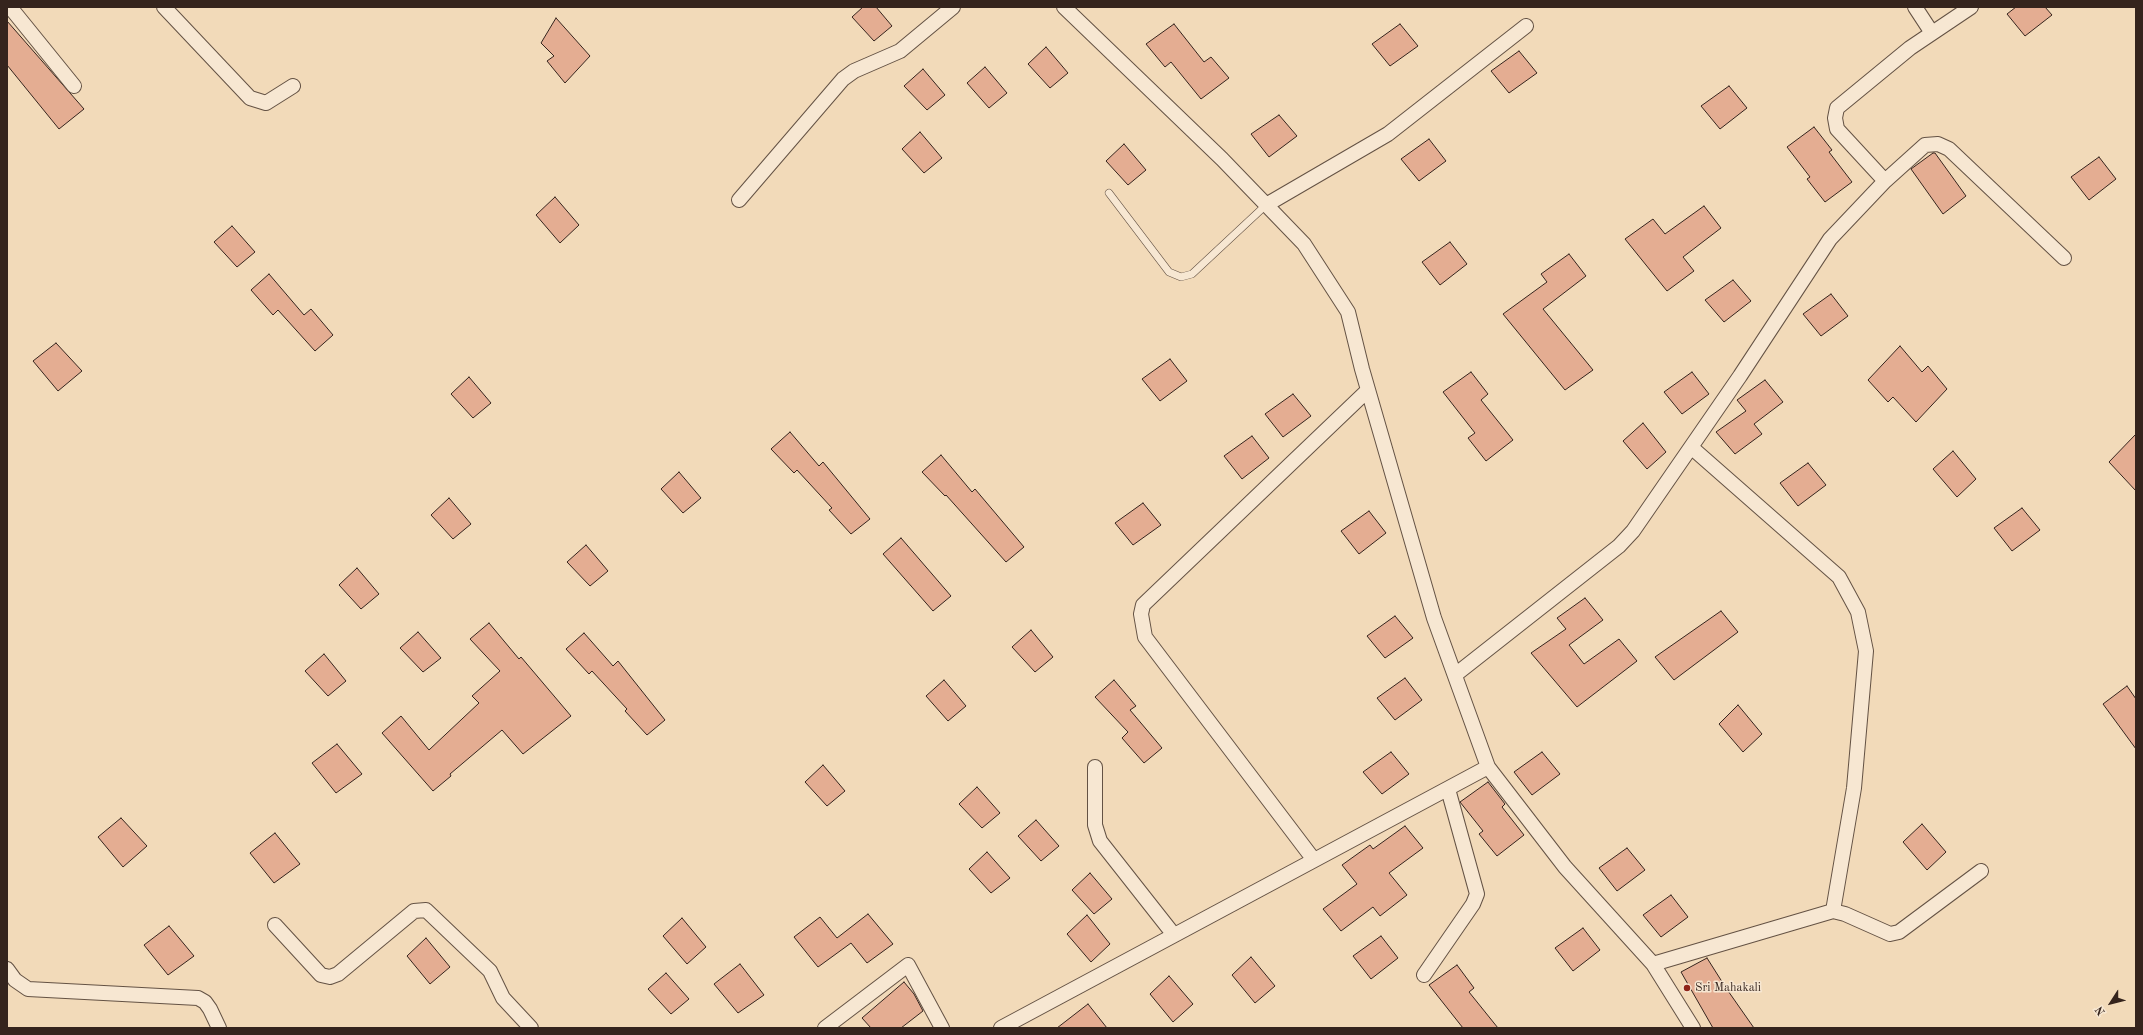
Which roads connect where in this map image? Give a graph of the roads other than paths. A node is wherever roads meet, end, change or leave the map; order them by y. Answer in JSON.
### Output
{"nodes":[{"id":1,"x":10,"y":7,"type":"edge"},
{"id":2,"x":164,"y":7,"type":"edge"},
{"id":3,"x":952,"y":7,"type":"edge"},
{"id":4,"x":1064,"y":7,"type":"edge"},
{"id":5,"x":1915,"y":7,"type":"edge"},
{"id":6,"x":1971,"y":7,"type":"edge"},
{"id":7,"x":1526,"y":26,"type":"dead end"},
{"id":8,"x":1932,"y":33,"type":"junction"},
{"id":9,"x":74,"y":86,"type":"dead end"},
{"id":10,"x":293,"y":86,"type":"dead end"},
{"id":11,"x":1885,"y":181,"type":"junction"},
{"id":12,"x":1109,"y":193,"type":"dead end"},
{"id":13,"x":739,"y":200,"type":"dead end"},
{"id":14,"x":1266,"y":204,"type":"junction"},
{"id":15,"x":2064,"y":258,"type":"dead end"},
{"id":16,"x":1368,"y":390,"type":"junction"},
{"id":17,"x":1692,"y":447,"type":"junction"},
{"id":18,"x":1455,"y":675,"type":"junction"},
{"id":19,"x":1095,"y":767,"type":"dead end"},
{"id":20,"x":1488,"y":767,"type":"junction"},
{"id":21,"x":1448,"y":789,"type":"junction"},
{"id":22,"x":1314,"y":860,"type":"junction"},
{"id":23,"x":1981,"y":871,"type":"dead end"},
{"id":24,"x":1834,"y":911,"type":"junction"},
{"id":25,"x":275,"y":925,"type":"dead end"},
{"id":26,"x":1174,"y":935,"type":"junction"},
{"id":27,"x":1653,"y":964,"type":"junction"},
{"id":28,"x":7,"y":969,"type":"edge"},
{"id":29,"x":1424,"y":975,"type":"dead end"},
{"id":30,"x":220,"y":1028,"type":"edge"},
{"id":31,"x":531,"y":1028,"type":"edge"},
{"id":32,"x":825,"y":1028,"type":"edge"},
{"id":33,"x":942,"y":1028,"type":"edge"},
{"id":34,"x":1001,"y":1028,"type":"edge"},
{"id":35,"x":1694,"y":1028,"type":"edge"}],
"edges":[{"from":1,"to":9,"type":"street"},
{"from":2,"to":10,"type":"street"},
{"from":3,"to":13,"type":"street"},
{"from":4,"to":14,"type":"street"},
{"from":5,"to":8,"type":"street"},
{"from":6,"to":8,"type":"street"},
{"from":7,"to":14,"type":"street"},
{"from":8,"to":11,"type":"street"},
{"from":11,"to":15,"type":"street"},
{"from":11,"to":17,"type":"street"},
{"from":12,"to":14,"type":"lane"},
{"from":14,"to":16,"type":"street"},
{"from":16,"to":18,"type":"street"},
{"from":16,"to":22,"type":"street"},
{"from":17,"to":18,"type":"street"},
{"from":17,"to":24,"type":"street"},
{"from":18,"to":20,"type":"street"},
{"from":19,"to":26,"type":"street"},
{"from":20,"to":21,"type":"street"},
{"from":20,"to":27,"type":"street"},
{"from":21,"to":22,"type":"street"},
{"from":21,"to":29,"type":"street"},
{"from":22,"to":26,"type":"street"},
{"from":23,"to":24,"type":"street"},
{"from":24,"to":27,"type":"street"},
{"from":25,"to":31,"type":"street"},
{"from":26,"to":34,"type":"street"},
{"from":27,"to":35,"type":"street"},
{"from":28,"to":30,"type":"street"},
{"from":32,"to":33,"type":"street"}]}
